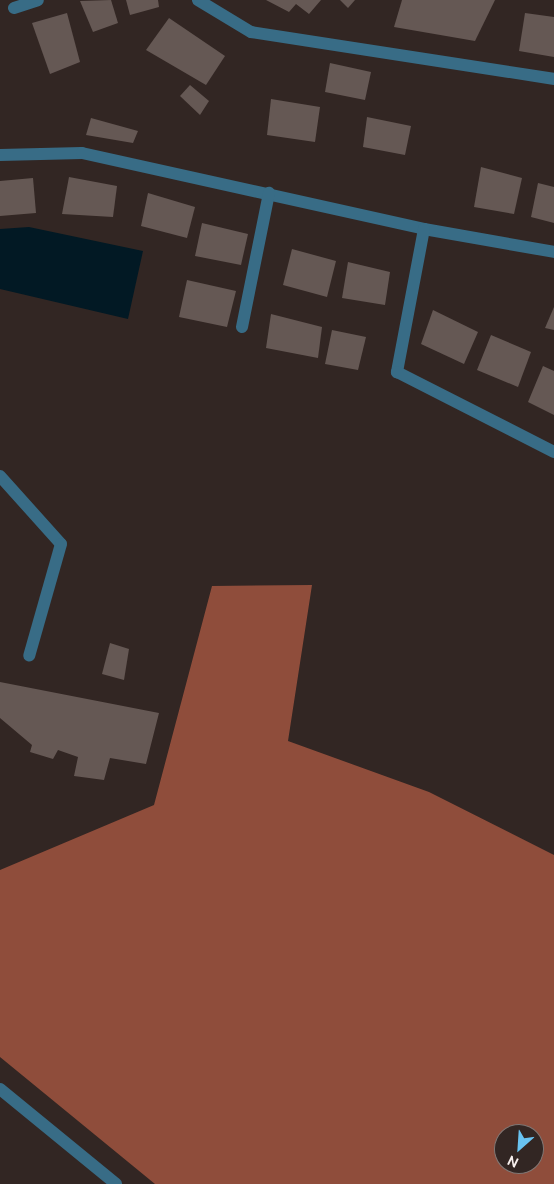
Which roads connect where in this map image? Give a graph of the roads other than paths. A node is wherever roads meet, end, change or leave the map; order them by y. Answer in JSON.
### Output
{"nodes":[{"id":1,"x":38,"y":0,"type":"edge"},
{"id":2,"x":198,"y":0,"type":"edge"},
{"id":3,"x":14,"y":8,"type":"dead end"},
{"id":4,"x":554,"y":79,"type":"edge"},
{"id":5,"x":0,"y":155,"type":"edge"},
{"id":6,"x":269,"y":194,"type":"junction"},
{"id":7,"x":424,"y":229,"type":"junction"},
{"id":8,"x":554,"y":252,"type":"edge"},
{"id":9,"x":242,"y":327,"type":"dead end"},
{"id":10,"x":554,"y":452,"type":"edge"},
{"id":11,"x":0,"y":476,"type":"edge"},
{"id":12,"x":30,"y":656,"type":"dead end"},
{"id":13,"x":0,"y":1089,"type":"edge"},
{"id":14,"x":116,"y":1184,"type":"edge"}],
"edges":[{"from":1,"to":3,"type":"street"},
{"from":2,"to":4,"type":"street"},
{"from":5,"to":6,"type":"street"},
{"from":6,"to":7,"type":"street"},
{"from":6,"to":9,"type":"street"},
{"from":7,"to":8,"type":"street"},
{"from":7,"to":10,"type":"street"},
{"from":11,"to":12,"type":"street"},
{"from":13,"to":14,"type":"street"}]}
